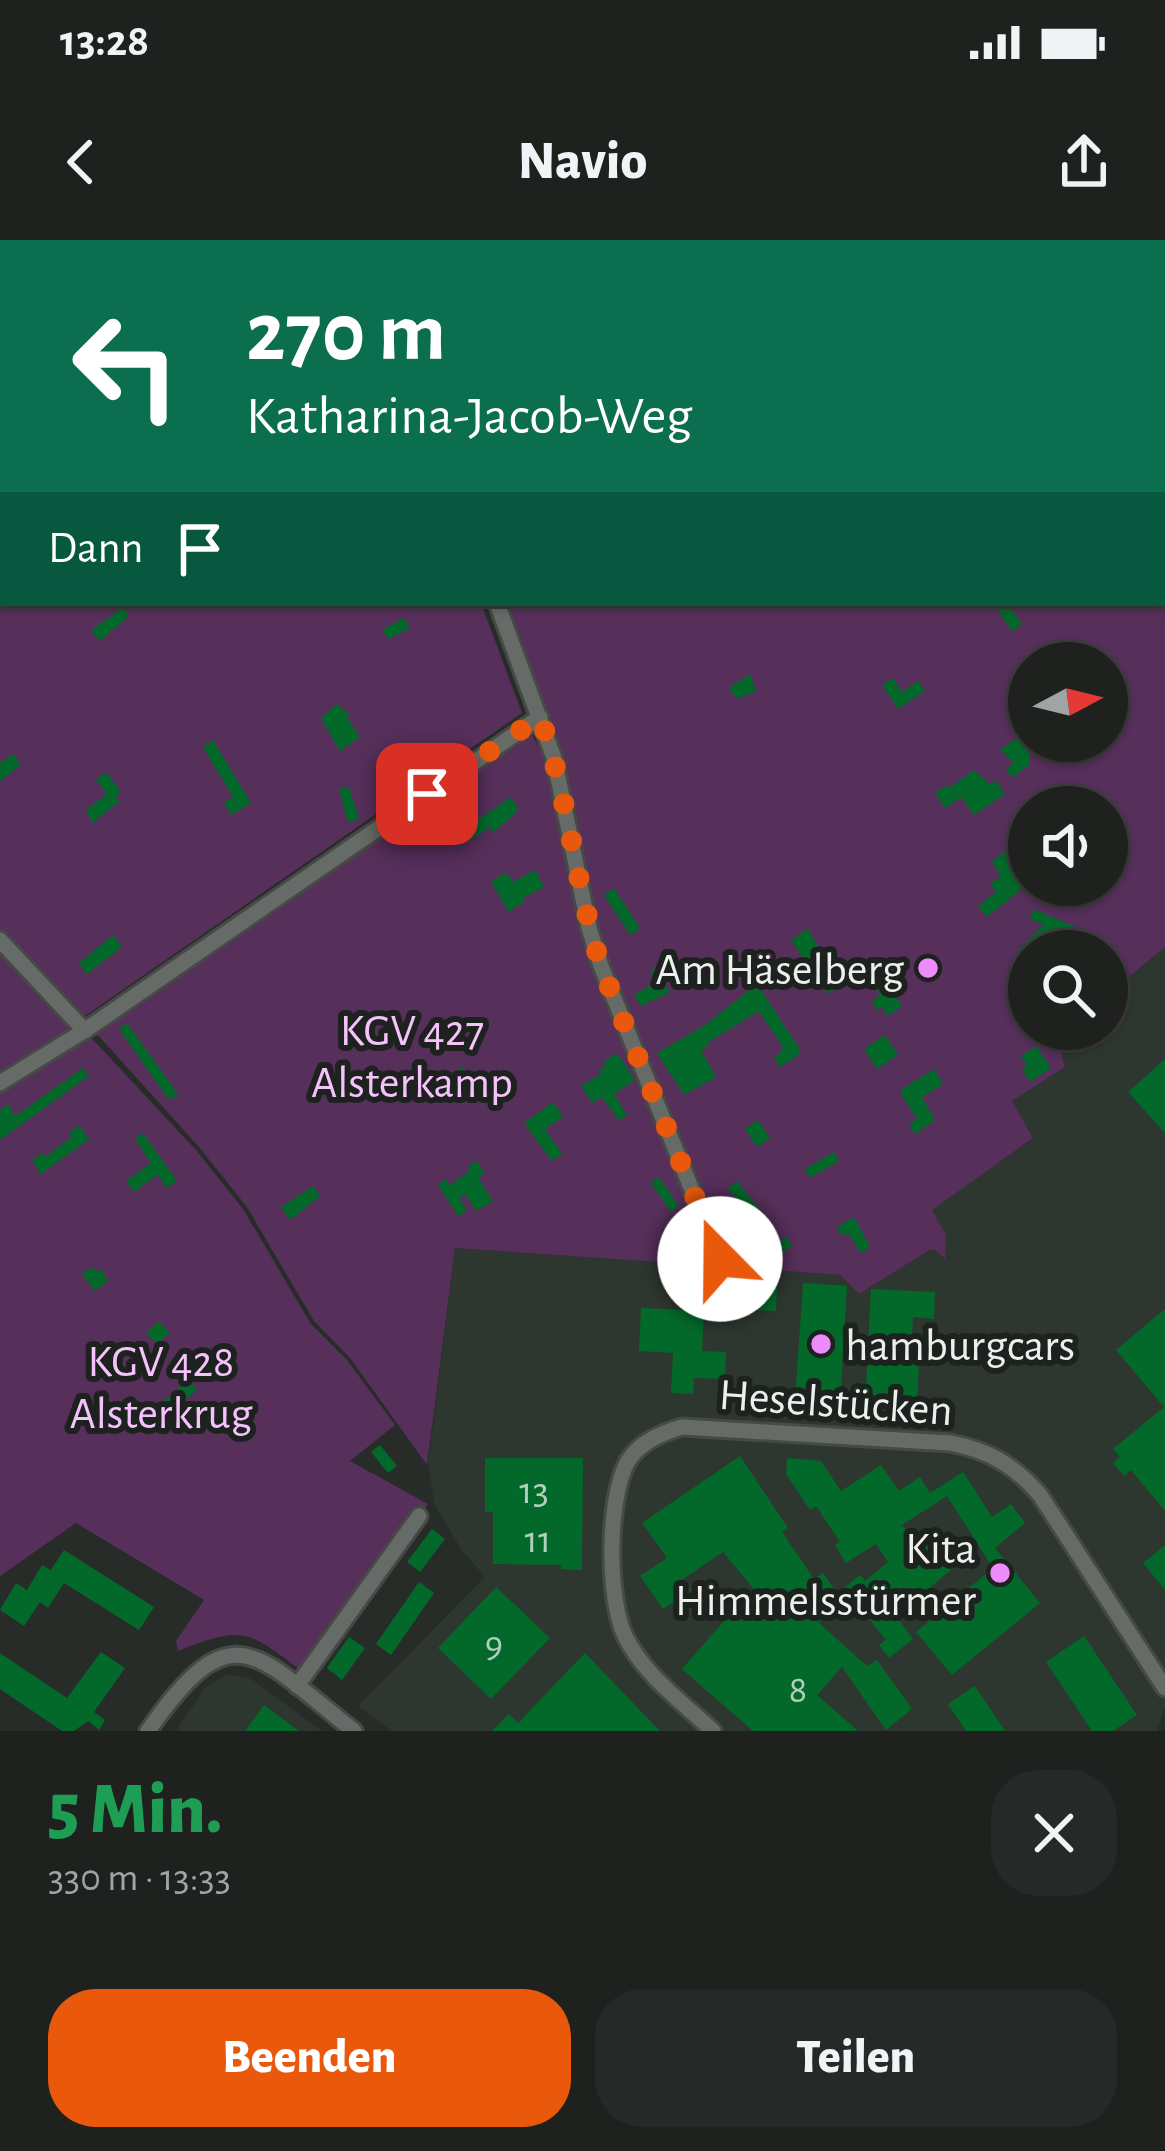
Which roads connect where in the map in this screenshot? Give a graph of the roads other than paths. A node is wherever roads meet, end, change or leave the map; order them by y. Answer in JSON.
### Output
{"nodes":[{"id":1,"x":498,"y":606,"type":"edge"},
{"id":2,"x":540,"y":717,"type":"junction"},
{"id":3,"x":0,"y":940,"type":"edge"},
{"id":4,"x":85,"y":1030,"type":"junction"},
{"id":5,"x":0,"y":1083,"type":"edge"},
{"id":6,"x":720,"y":1259,"type":"dead end"},
{"id":7,"x":419,"y":1516,"type":"dead end"},
{"id":8,"x":297,"y":1686,"type":"junction"},
{"id":9,"x":1165,"y":1688,"type":"edge"},
{"id":10,"x":148,"y":1731,"type":"edge"},
{"id":11,"x":354,"y":1731,"type":"edge"},
{"id":12,"x":713,"y":1731,"type":"edge"}],
"edges":[{"from":1,"to":2,"type":"street"},
{"from":2,"to":4,"type":"street"},
{"from":2,"to":6,"type":"street"},
{"from":3,"to":4,"type":"street"},
{"from":4,"to":5,"type":"street"},
{"from":7,"to":8,"type":"street"},
{"from":8,"to":10,"type":"street"},
{"from":8,"to":11,"type":"street"},
{"from":9,"to":12,"type":"street","name":"Heselstücken"}]}
